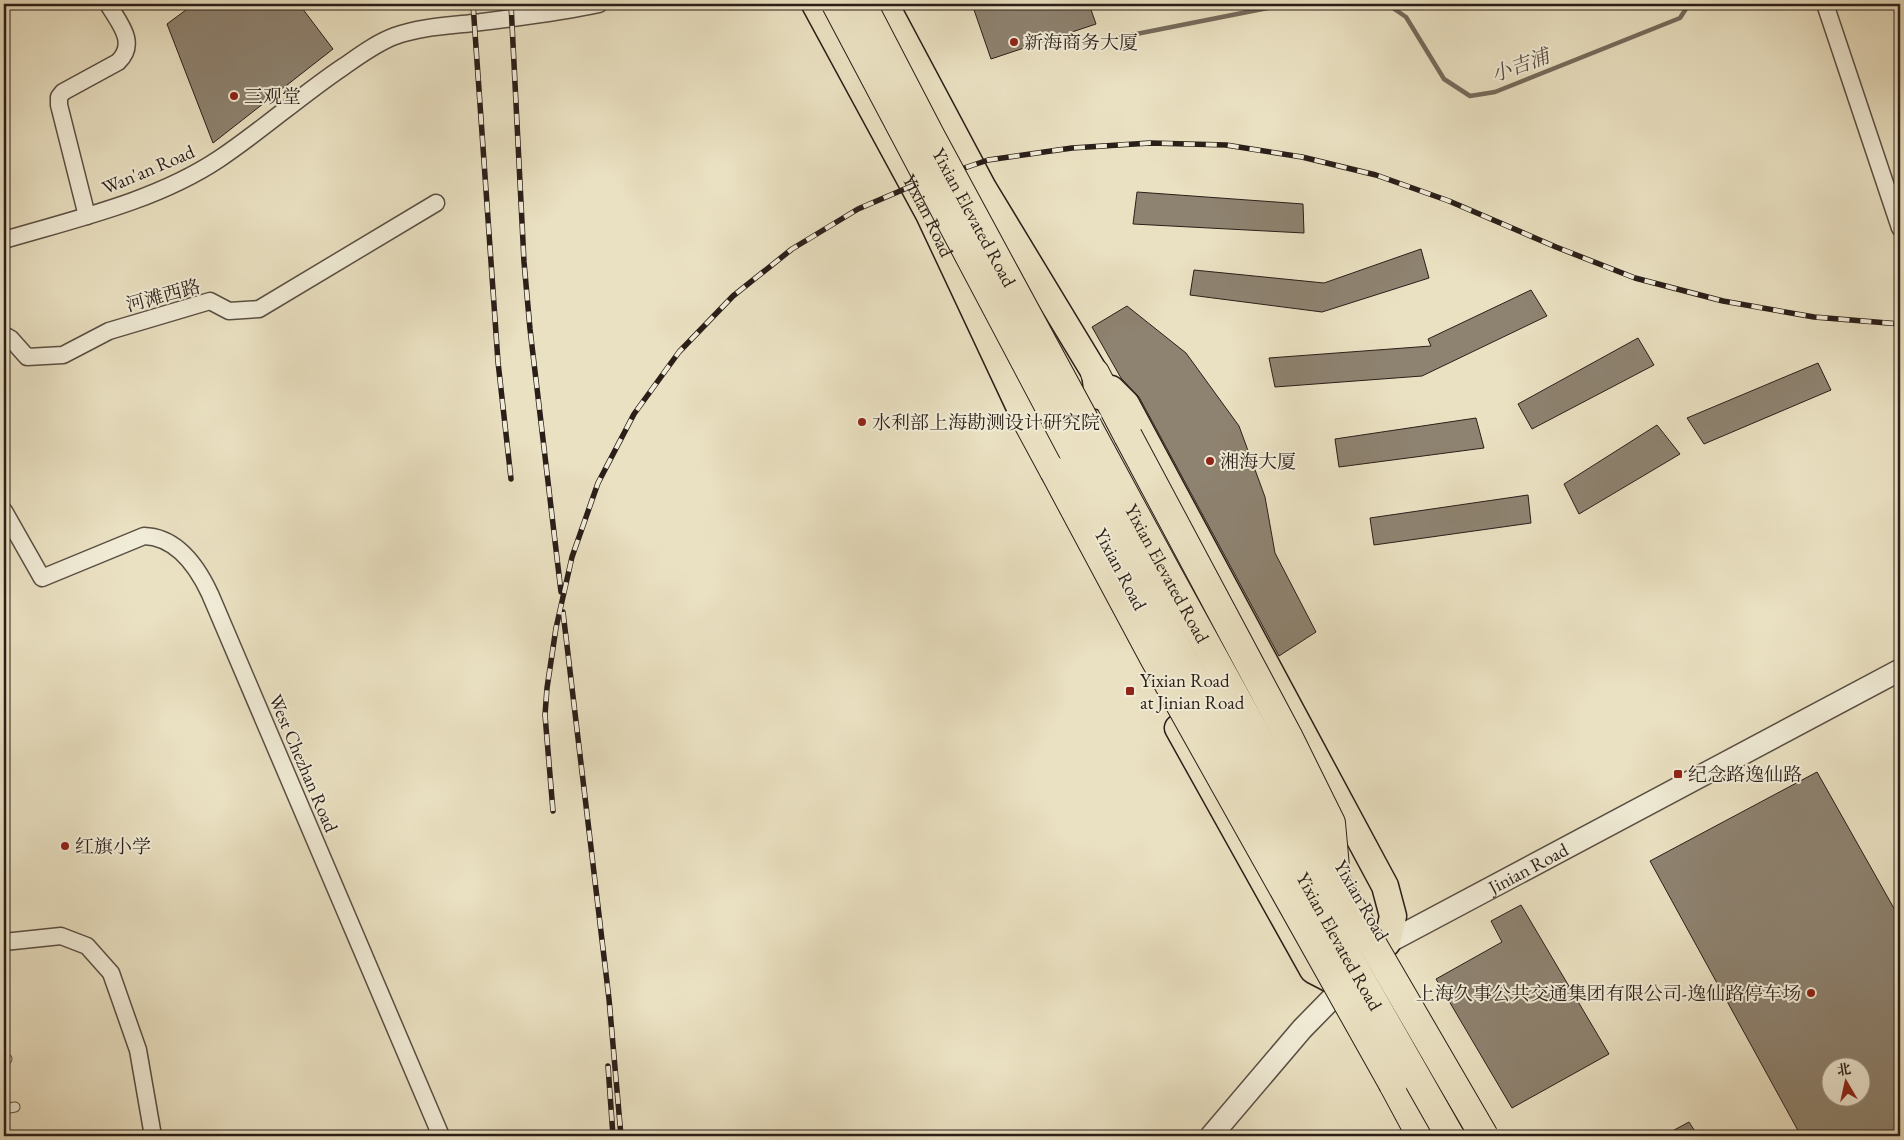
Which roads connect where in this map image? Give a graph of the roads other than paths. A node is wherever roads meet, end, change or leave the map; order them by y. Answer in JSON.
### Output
{"nodes":[{"id":1,"x":108,"y":4,"type":"edge"},
{"id":2,"x":600,"y":4,"type":"edge"},
{"id":3,"x":815,"y":4,"type":"edge"},
{"id":4,"x":836,"y":4,"type":"edge"},
{"id":5,"x":862,"y":4,"type":"edge"},
{"id":6,"x":885,"y":4,"type":"edge"},
{"id":7,"x":1825,"y":4,"type":"edge"},
{"id":8,"x":983,"y":188,"type":"junction"},
{"id":9,"x":436,"y":202,"type":"dead end"},
{"id":10,"x":929,"y":214,"type":"junction"},
{"id":11,"x":87,"y":216,"type":"junction"},
{"id":12,"x":1900,"y":228,"type":"edge"},
{"id":13,"x":4,"y":240,"type":"edge"},
{"id":14,"x":4,"y":335,"type":"edge"},
{"id":15,"x":1095,"y":373,"type":"junction"},
{"id":16,"x":1021,"y":410,"type":"junction"},
{"id":17,"x":4,"y":511,"type":"edge"},
{"id":18,"x":1900,"y":670,"type":"edge"},
{"id":19,"x":1337,"y":881,"type":"junction"},
{"id":20,"x":4,"y":942,"type":"edge"},
{"id":21,"x":1387,"y":943,"type":"junction"},
{"id":22,"x":1346,"y":955,"type":"junction"},
{"id":23,"x":1344,"y":986,"type":"junction"},
{"id":24,"x":1393,"y":1084,"type":"junction"},
{"id":25,"x":14,"y":1107,"type":"dead end"},
{"id":26,"x":4,"y":1109,"type":"edge"},
{"id":27,"x":153,"y":1136,"type":"edge"},
{"id":28,"x":441,"y":1136,"type":"edge"},
{"id":29,"x":1211,"y":1136,"type":"edge"},
{"id":30,"x":1421,"y":1136,"type":"edge"},
{"id":31,"x":1428,"y":1136,"type":"edge"},
{"id":32,"x":1450,"y":1136,"type":"edge"},
{"id":33,"x":1484,"y":1136,"type":"edge"},
{"id":34,"x":1490,"y":1136,"type":"edge"}],
"edges":[{"from":1,"to":11,"type":"street"},
{"from":2,"to":11,"type":"street","name":"Wan'an Road"},
{"from":3,"to":10,"type":"main road","name":"Yixian Road"},
{"from":4,"to":22,"type":"highway","name":"Yixian Elevated Road","bridge":true},
{"from":5,"to":19,"type":"highway","name":"Yixian Elevated Road","bridge":true},
{"from":6,"to":8,"type":"main road"},
{"from":7,"to":12,"type":"street"},
{"from":8,"to":10,"type":"main road"},
{"from":8,"to":15,"type":"main road"},
{"from":9,"to":14,"type":"street","name":"河滩西路"},
{"from":10,"to":16,"type":"main road","name":"Yixian Road"},
{"from":11,"to":13,"type":"street","name":"Wan'an Road"},
{"from":15,"to":19,"type":"highway","bridge":true},
{"from":15,"to":21,"type":"main road"},
{"from":16,"to":23,"type":"main road","name":"Yixian Road"},
{"from":16,"to":24,"type":"highway","bridge":true},
{"from":17,"to":28,"type":"street","name":"West Chezhan Road"},
{"from":18,"to":21,"type":"street","name":"Jinian Road"},
{"from":19,"to":33,"type":"highway","name":"Yixian Elevated Road","bridge":true},
{"from":20,"to":27,"type":"street"},
{"from":21,"to":23,"type":"street","name":"Jinian Road"},
{"from":21,"to":34,"type":"main road","name":"Yixian Road"},
{"from":22,"to":24,"type":"highway","bridge":true},
{"from":22,"to":32,"type":"highway","name":"Yixian Elevated Road","bridge":true},
{"from":23,"to":29,"type":"street","name":"Jinian Road"},
{"from":23,"to":31,"type":"main road"},
{"from":24,"to":30,"type":"highway"},
{"from":25,"to":26,"type":"lane"}]}
